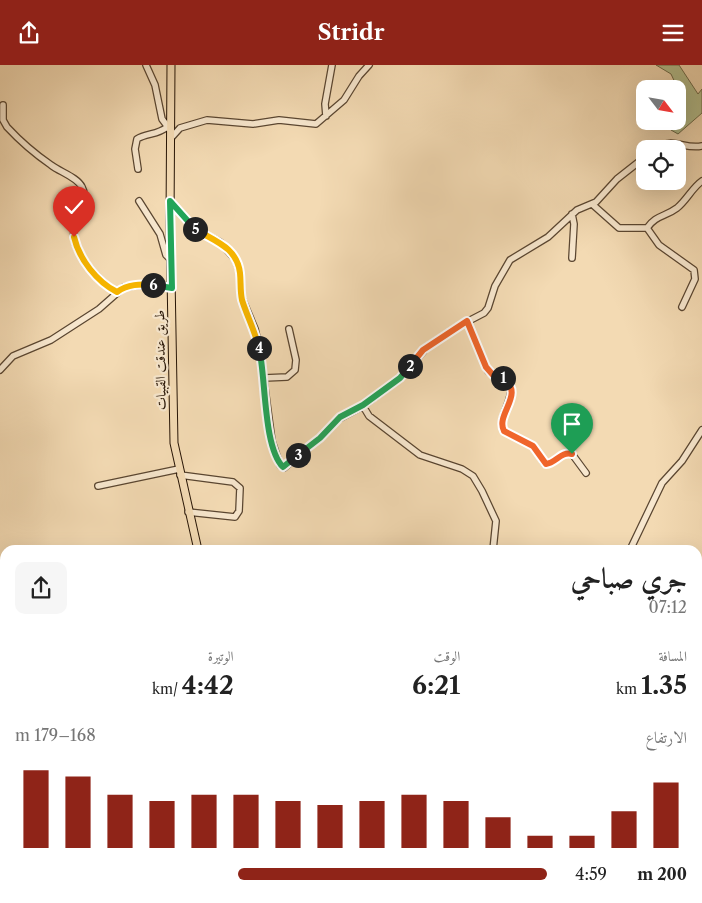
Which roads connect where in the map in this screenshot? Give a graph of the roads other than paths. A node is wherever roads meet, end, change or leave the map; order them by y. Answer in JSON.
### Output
{"nodes":[{"id":1,"x":146,"y":65,"type":"edge"},
{"id":2,"x":171,"y":65,"type":"edge"},
{"id":3,"x":332,"y":65,"type":"edge"},
{"id":4,"x":369,"y":65,"type":"edge"},
{"id":5,"x":3,"y":105,"type":"dead end"},
{"id":6,"x":326,"y":115,"type":"junction"},
{"id":7,"x":170,"y":132,"type":"junction"},
{"id":8,"x":686,"y":146,"type":"edge"},
{"id":9,"x":702,"y":146,"type":"edge"},
{"id":10,"x":636,"y":164,"type":"edge"},
{"id":11,"x":138,"y":169,"type":"dead end"},
{"id":12,"x":702,"y":181,"type":"edge"},
{"id":13,"x":139,"y":201,"type":"dead end"},
{"id":14,"x":170,"y":201,"type":"junction"},
{"id":15,"x":592,"y":204,"type":"junction"},
{"id":16,"x":572,"y":214,"type":"junction"},
{"id":17,"x":647,"y":228,"type":"junction"},
{"id":18,"x":572,"y":258,"type":"dead end"},
{"id":19,"x":171,"y":260,"type":"junction"},
{"id":20,"x":172,"y":288,"type":"junction"},
{"id":21,"x":117,"y":292,"type":"junction"},
{"id":22,"x":682,"y":307,"type":"dead end"},
{"id":23,"x":467,"y":321,"type":"junction"},
{"id":24,"x":290,"y":329,"type":"dead end"},
{"id":25,"x":0,"y":370,"type":"edge"},
{"id":26,"x":264,"y":378,"type":"junction"},
{"id":27,"x":363,"y":405,"type":"junction"},
{"id":28,"x":702,"y":430,"type":"edge"},
{"id":29,"x":179,"y":472,"type":"junction"},
{"id":30,"x":586,"y":473,"type":"dead end"},
{"id":31,"x":98,"y":486,"type":"dead end"},
{"id":32,"x":188,"y":512,"type":"junction"},
{"id":33,"x":197,"y":545,"type":"edge"},
{"id":34,"x":494,"y":545,"type":"edge"},
{"id":35,"x":632,"y":545,"type":"edge"}],
"edges":[{"from":1,"to":7,"type":"street"},
{"from":2,"to":7,"type":"main road","name":"طريق عندقت القبيات"},
{"from":3,"to":6,"type":"street"},
{"from":4,"to":6,"type":"street"},
{"from":5,"to":21,"type":"street"},
{"from":6,"to":7,"type":"street"},
{"from":7,"to":11,"type":"street"},
{"from":7,"to":14,"type":"main road","name":"طريق عندقت القبيات"},
{"from":8,"to":9,"type":"street"},
{"from":10,"to":15,"type":"street"},
{"from":12,"to":17,"type":"street"},
{"from":13,"to":19,"type":"street"},
{"from":14,"to":19,"type":"main road","name":"طريق عندقت القبيات"},
{"from":14,"to":26,"type":"street"},
{"from":15,"to":16,"type":"street"},
{"from":15,"to":17,"type":"street"},
{"from":16,"to":18,"type":"street"},
{"from":16,"to":23,"type":"street"},
{"from":17,"to":22,"type":"street"},
{"from":19,"to":20,"type":"main road","name":"طريق عندقت القبيات"},
{"from":20,"to":21,"type":"street"},
{"from":20,"to":29,"type":"main road","name":"طريق عندقت القبيات"},
{"from":21,"to":25,"type":"street"},
{"from":23,"to":27,"type":"street"},
{"from":23,"to":30,"type":"street"},
{"from":24,"to":26,"type":"street"},
{"from":26,"to":27,"type":"street"},
{"from":27,"to":34,"type":"street"},
{"from":28,"to":35,"type":"street"},
{"from":29,"to":31,"type":"street"},
{"from":29,"to":32,"type":"main road","name":"طريق عندقت القبيات"},
{"from":29,"to":32,"type":"street"},
{"from":32,"to":33,"type":"main road","name":"طريق عندقت القبيات"}]}
